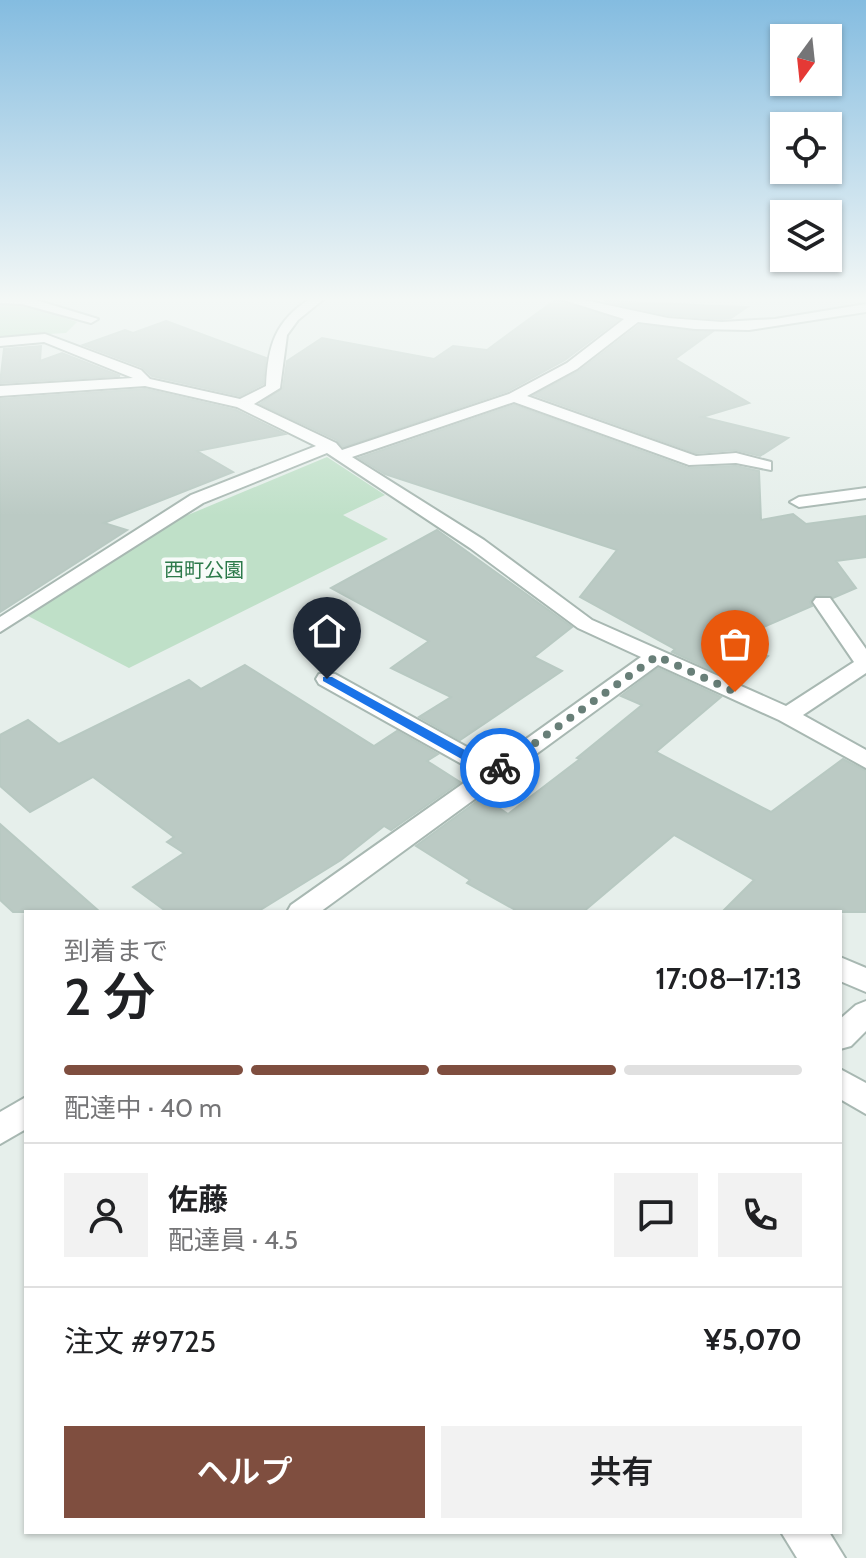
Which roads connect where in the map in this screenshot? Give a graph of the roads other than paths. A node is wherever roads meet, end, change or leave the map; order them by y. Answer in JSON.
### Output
{"nodes":[{"id":1,"x":130,"y":371,"type":"edge"},
{"id":2,"x":274,"y":371,"type":"edge"},
{"id":3,"x":563,"y":371,"type":"edge"},
{"id":4,"x":145,"y":382,"type":"junction"},
{"id":5,"x":0,"y":391,"type":"edge"},
{"id":6,"x":514,"y":397,"type":"junction"},
{"id":7,"x":242,"y":404,"type":"junction"},
{"id":8,"x":335,"y":451,"type":"junction"},
{"id":9,"x":765,"y":466,"type":"dead end"},
{"id":10,"x":866,"y":493,"type":"edge"},
{"id":11,"x":799,"y":502,"type":"dead end"},
{"id":12,"x":823,"y":602,"type":"dead end"},
{"id":13,"x":0,"y":626,"type":"edge"},
{"id":14,"x":657,"y":656,"type":"junction"},
{"id":15,"x":327,"y":679,"type":"dead end"},
{"id":16,"x":787,"y":715,"type":"junction"},
{"id":17,"x":866,"y":760,"type":"edge"},
{"id":18,"x":494,"y":772,"type":"junction"},
{"id":19,"x":304,"y":910,"type":"edge"},
{"id":20,"x":842,"y":969,"type":"edge"},
{"id":21,"x":866,"y":981,"type":"edge"},
{"id":22,"x":866,"y":1013,"type":"edge"},
{"id":23,"x":842,"y":1035,"type":"edge"},
{"id":24,"x":842,"y":1083,"type":"edge"},
{"id":25,"x":866,"y":1100,"type":"edge"},
{"id":26,"x":24,"y":1112,"type":"edge"},
{"id":27,"x":0,"y":1130,"type":"edge"},
{"id":28,"x":804,"y":1534,"type":"edge"},
{"id":29,"x":824,"y":1558,"type":"edge"}],
"edges":[{"from":1,"to":4,"type":"street"},
{"from":2,"to":7,"type":"street"},
{"from":3,"to":6,"type":"street"},
{"from":4,"to":5,"type":"street"},
{"from":4,"to":7,"type":"street"},
{"from":6,"to":8,"type":"street"},
{"from":6,"to":9,"type":"street"},
{"from":7,"to":8,"type":"street"},
{"from":8,"to":13,"type":"street"},
{"from":8,"to":14,"type":"street"},
{"from":10,"to":11,"type":"street"},
{"from":12,"to":16,"type":"street"},
{"from":14,"to":16,"type":"street"},
{"from":14,"to":18,"type":"street"},
{"from":15,"to":18,"type":"street"},
{"from":16,"to":17,"type":"street"},
{"from":18,"to":19,"type":"street"},
{"from":20,"to":21,"type":"street"},
{"from":22,"to":23,"type":"street"},
{"from":24,"to":25,"type":"street"},
{"from":26,"to":27,"type":"street"},
{"from":28,"to":29,"type":"street"}]}
